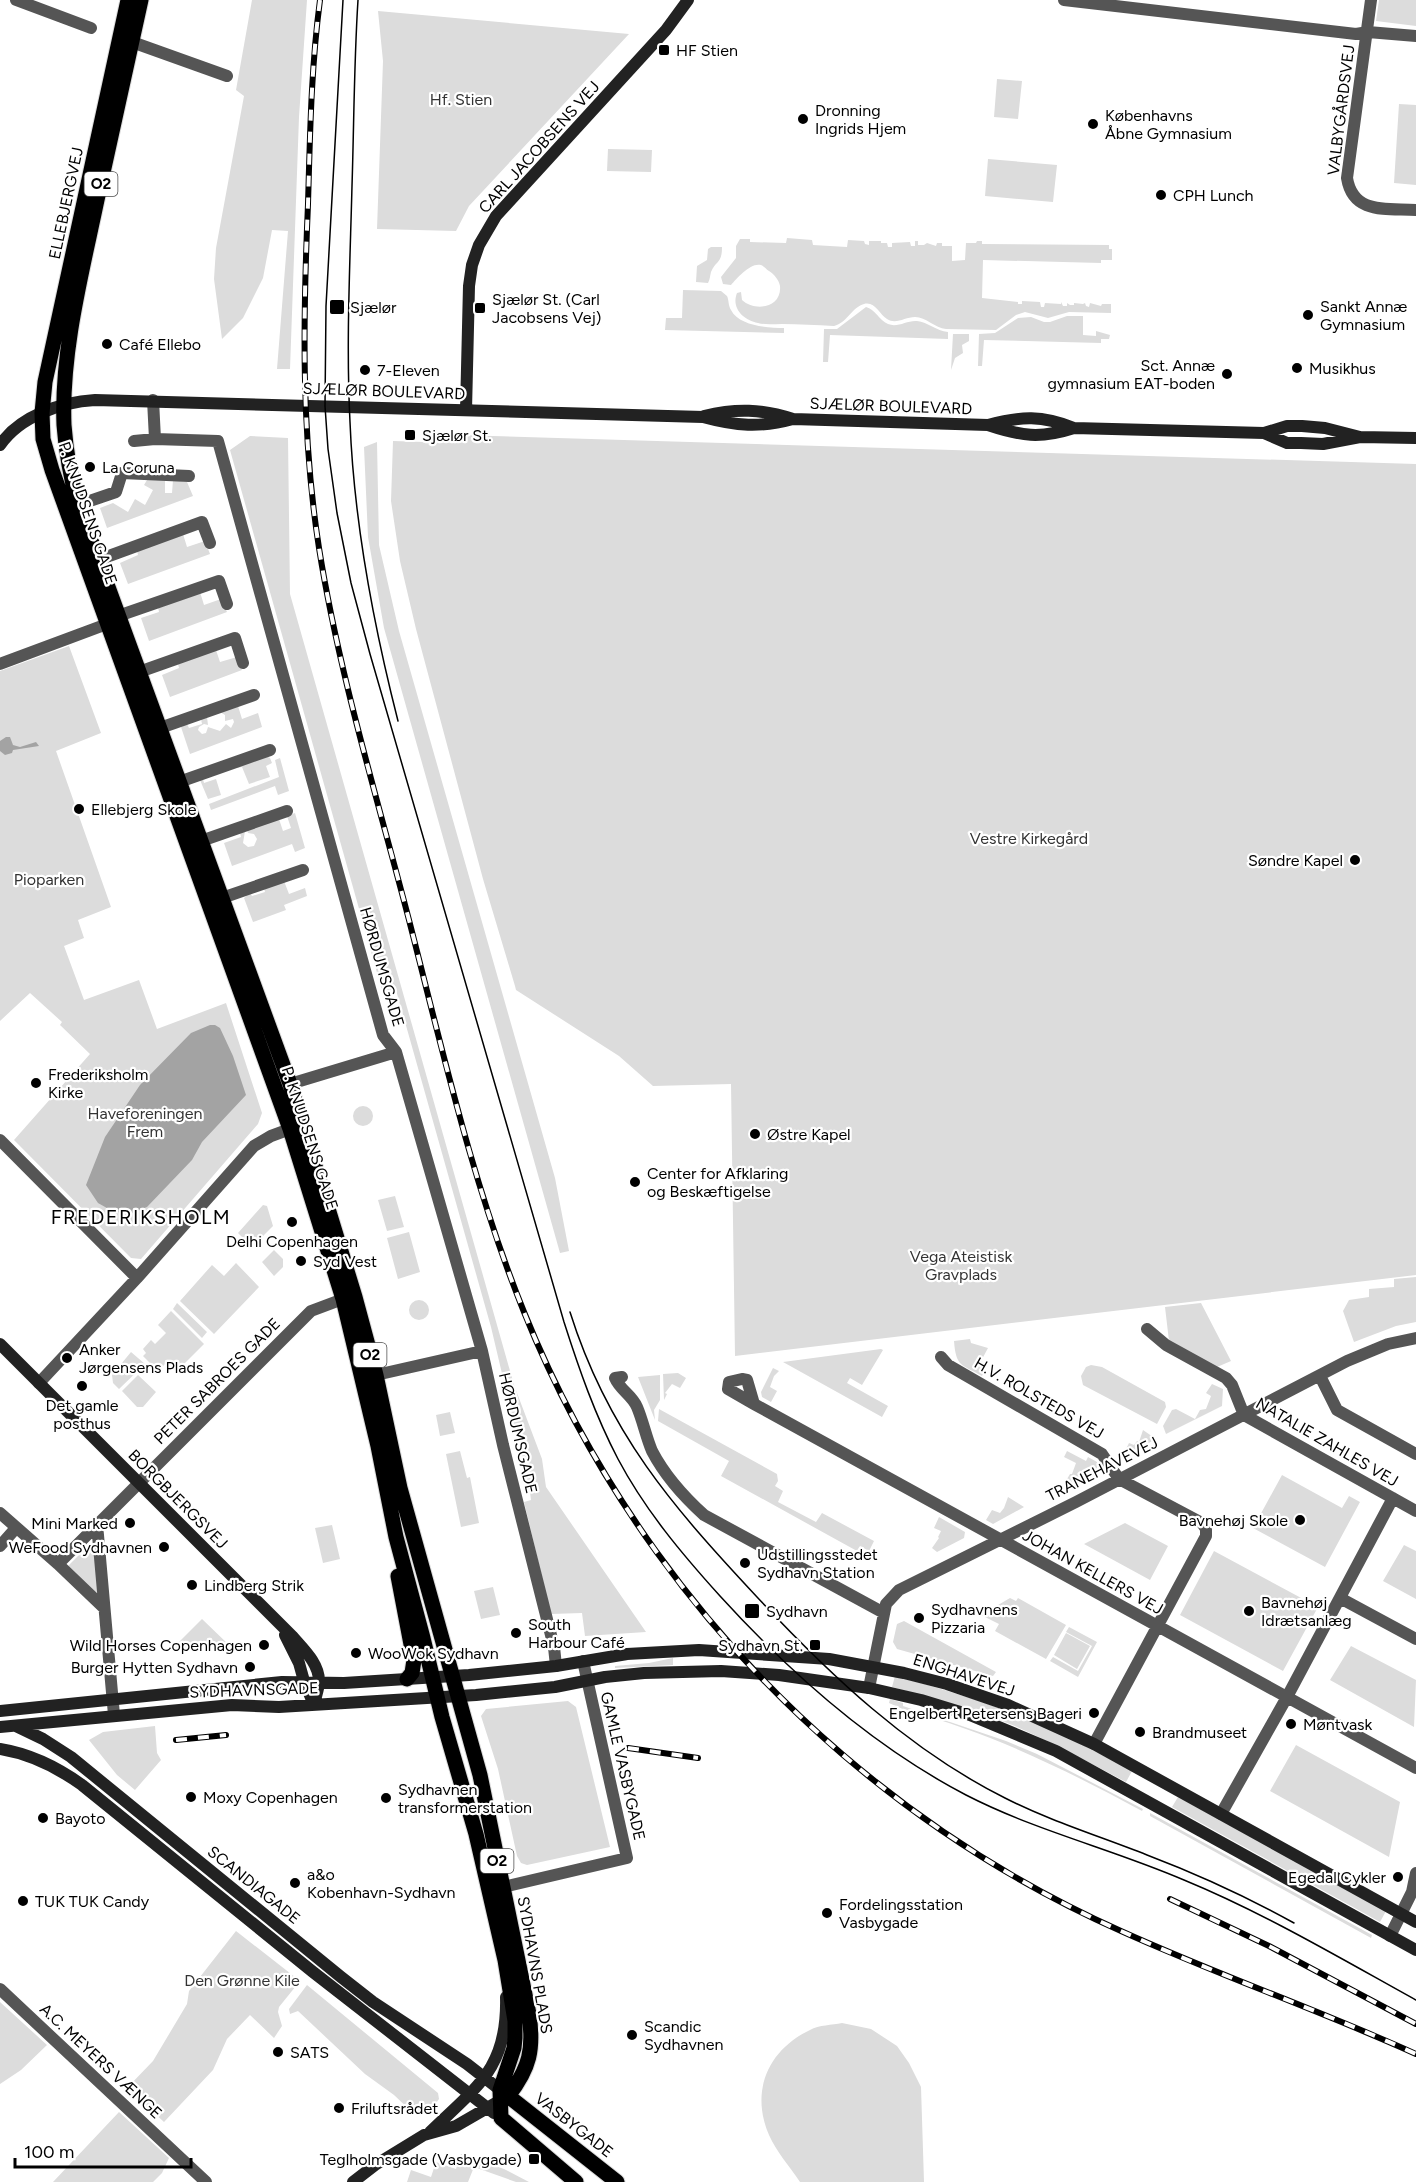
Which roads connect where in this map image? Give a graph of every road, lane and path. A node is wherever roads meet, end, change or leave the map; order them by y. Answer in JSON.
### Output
{"nodes":[{"id":1,"x":16,"y":0,"type":"edge"},
{"id":2,"x":128,"y":0,"type":"edge"},
{"id":3,"x":141,"y":0,"type":"edge"},
{"id":4,"x":688,"y":0,"type":"edge"},
{"id":5,"x":1064,"y":0,"type":"edge"},
{"id":6,"x":1371,"y":0,"type":"edge"},
{"id":7,"x":91,"y":28,"type":"dead end"},
{"id":8,"x":1368,"y":32,"type":"junction"},
{"id":9,"x":1416,"y":36,"type":"edge"},
{"id":10,"x":132,"y":42,"type":"junction"},
{"id":11,"x":227,"y":75,"type":"dead end"},
{"id":12,"x":1416,"y":210,"type":"edge"},
{"id":13,"x":153,"y":400,"type":"junction"},
{"id":14,"x":64,"y":404,"type":"junction"},
{"id":15,"x":466,"y":410,"type":"junction"},
{"id":16,"x":42,"y":413,"type":"junction"},
{"id":17,"x":1416,"y":438,"type":"edge"},
{"id":18,"x":155,"y":440,"type":"junction"},
{"id":19,"x":134,"y":441,"type":"dead end"},
{"id":20,"x":0,"y":445,"type":"edge"},
{"id":21,"x":189,"y":476,"type":"dead end"},
{"id":22,"x":78,"y":505,"type":"junction"},
{"id":23,"x":210,"y":543,"type":"dead end"},
{"id":24,"x":98,"y":560,"type":"junction"},
{"id":25,"x":227,"y":604,"type":"dead end"},
{"id":26,"x":113,"y":620,"type":"junction"},
{"id":27,"x":243,"y":663,"type":"dead end"},
{"id":28,"x":0,"y":664,"type":"edge"},
{"id":29,"x":139,"y":672,"type":"junction"},
{"id":30,"x":254,"y":695,"type":"dead end"},
{"id":31,"x":160,"y":728,"type":"junction"},
{"id":32,"x":270,"y":750,"type":"dead end"},
{"id":33,"x":179,"y":782,"type":"junction"},
{"id":34,"x":287,"y":811,"type":"dead end"},
{"id":35,"x":201,"y":841,"type":"junction"},
{"id":36,"x":303,"y":870,"type":"dead end"},
{"id":37,"x":222,"y":898,"type":"junction"},
{"id":38,"x":396,"y":1052,"type":"junction"},
{"id":39,"x":290,"y":1084,"type":"junction"},
{"id":40,"x":290,"y":1129,"type":"junction"},
{"id":41,"x":0,"y":1140,"type":"edge"},
{"id":42,"x":137,"y":1278,"type":"junction"},
{"id":43,"x":343,"y":1299,"type":"junction"},
{"id":44,"x":1147,"y":1329,"type":"dead end"},
{"id":45,"x":1416,"y":1338,"type":"edge"},
{"id":46,"x":0,"y":1344,"type":"edge"},
{"id":47,"x":482,"y":1351,"type":"junction"},
{"id":48,"x":941,"y":1357,"type":"dead end"},
{"id":49,"x":376,"y":1376,"type":"junction"},
{"id":50,"x":1320,"y":1376,"type":"junction"},
{"id":51,"x":622,"y":1377,"type":"dead end"},
{"id":52,"x":39,"y":1383,"type":"junction"},
{"id":53,"x":754,"y":1404,"type":"dead end"},
{"id":54,"x":1244,"y":1415,"type":"junction"},
{"id":55,"x":1416,"y":1454,"type":"edge"},
{"id":56,"x":1119,"y":1479,"type":"junction"},
{"id":57,"x":138,"y":1483,"type":"junction"},
{"id":58,"x":1393,"y":1498,"type":"junction"},
{"id":59,"x":1416,"y":1511,"type":"edge"},
{"id":60,"x":0,"y":1513,"type":"edge"},
{"id":61,"x":97,"y":1524,"type":"junction"},
{"id":62,"x":16,"y":1528,"type":"junction"},
{"id":63,"x":396,"y":1537,"type":"junction"},
{"id":64,"x":999,"y":1539,"type":"junction"},
{"id":65,"x":0,"y":1546,"type":"edge"},
{"id":66,"x":58,"y":1564,"type":"junction"},
{"id":67,"x":1340,"y":1598,"type":"junction"},
{"id":68,"x":104,"y":1608,"type":"junction"},
{"id":69,"x":884,"y":1613,"type":"junction"},
{"id":70,"x":281,"y":1627,"type":"junction"},
{"id":71,"x":1158,"y":1627,"type":"junction"},
{"id":72,"x":1416,"y":1639,"type":"edge"},
{"id":73,"x":583,"y":1661,"type":"junction"},
{"id":74,"x":556,"y":1666,"type":"junction"},
{"id":75,"x":873,"y":1666,"type":"junction"},
{"id":76,"x":452,"y":1676,"type":"junction"},
{"id":77,"x":433,"y":1677,"type":"junction"},
{"id":78,"x":407,"y":1679,"type":"junction"},
{"id":79,"x":588,"y":1680,"type":"junction"},
{"id":80,"x":304,"y":1682,"type":"junction"},
{"id":81,"x":319,"y":1682,"type":"junction"},
{"id":82,"x":869,"y":1688,"type":"junction"},
{"id":83,"x":457,"y":1696,"type":"junction"},
{"id":84,"x":1287,"y":1697,"type":"junction"},
{"id":85,"x":437,"y":1698,"type":"junction"},
{"id":86,"x":113,"y":1700,"type":"junction"},
{"id":87,"x":314,"y":1705,"type":"junction"},
{"id":88,"x":0,"y":1711,"type":"edge"},
{"id":89,"x":114,"y":1715,"type":"junction"},
{"id":90,"x":0,"y":1722,"type":"edge"},
{"id":91,"x":14,"y":1726,"type":"junction"},
{"id":92,"x":0,"y":1727,"type":"edge"},
{"id":93,"x":1094,"y":1744,"type":"junction"},
{"id":94,"x":0,"y":1749,"type":"edge"},
{"id":95,"x":1416,"y":1768,"type":"edge"},
{"id":96,"x":1157,"y":1780,"type":"junction"},
{"id":97,"x":1146,"y":1800,"type":"junction"},
{"id":98,"x":1221,"y":1814,"type":"junction"},
{"id":99,"x":1416,"y":1873,"type":"edge"},
{"id":100,"x":503,"y":1887,"type":"junction"},
{"id":101,"x":1402,"y":1913,"type":"junction"},
{"id":102,"x":1416,"y":1922,"type":"edge"},
{"id":103,"x":1390,"y":1936,"type":"junction"},
{"id":104,"x":1416,"y":1950,"type":"edge"},
{"id":105,"x":505,"y":1960,"type":"junction"},
{"id":106,"x":0,"y":1989,"type":"edge"},
{"id":107,"x":485,"y":2078,"type":"junction"},
{"id":108,"x":471,"y":2095,"type":"junction"},
{"id":109,"x":499,"y":2099,"type":"junction"},
{"id":110,"x":429,"y":2133,"type":"junction"},
{"id":111,"x":206,"y":2182,"type":"edge"},
{"id":112,"x":353,"y":2182,"type":"edge"},
{"id":113,"x":576,"y":2182,"type":"edge"},
{"id":114,"x":617,"y":2182,"type":"edge"}],
"edges":[{"from":1,"to":7,"type":"street"},
{"from":2,"to":16,"type":"main road","name":"ELLEBJERGVEJ","number":"O2"},
{"from":3,"to":10,"type":"main road","name":"ELLEBJERGVEJ","number":"O2"},
{"from":4,"to":15,"type":"street","name":"CARL JACOBSENS VEJ"},
{"from":5,"to":8,"type":"street"},
{"from":6,"to":8,"type":"street"},
{"from":8,"to":9,"type":"street"},
{"from":8,"to":12,"type":"street","name":"VALBYGÅRDSVEJ"},
{"from":10,"to":11,"type":"street"},
{"from":10,"to":14,"type":"main road","name":"ELLEBJERGVEJ","number":"O2"},
{"from":13,"to":14,"type":"street","name":"SJÆLØR BOULEVARD"},
{"from":13,"to":15,"type":"street","name":"SJÆLØR BOULEVARD"},
{"from":13,"to":18,"type":"street"},
{"from":14,"to":16,"type":"street","name":"SJÆLØR BOULEVARD"},
{"from":14,"to":22,"type":"main road","name":"P. KNUDSENS GADE","number":"O2"},
{"from":15,"to":17,"type":"street","name":"SJÆLØR BOULEVARD"},
{"from":16,"to":20,"type":"street","name":"SJÆLØR BOULEVARD"},
{"from":16,"to":26,"type":"main road","name":"P. KNUDSENS GADE","number":"O2"},
{"from":18,"to":19,"type":"street","name":"HØRDUMSGADE"},
{"from":18,"to":38,"type":"street","name":"HØRDUMSGADE"},
{"from":21,"to":22,"type":"street","name":"P. KNUDSENS GADE"},
{"from":22,"to":24,"type":"main road","name":"P. KNUDSENS GADE","number":"O2"},
{"from":23,"to":24,"type":"street","name":"P. KNUDSENS GADE"},
{"from":24,"to":26,"type":"main road","name":"P. KNUDSENS GADE","number":"O2"},
{"from":25,"to":26,"type":"street"},
{"from":26,"to":28,"type":"street"},
{"from":26,"to":29,"type":"main road","name":"P. KNUDSENS GADE","number":"O2"},
{"from":26,"to":40,"type":"main road","name":"P. KNUDSENS GADE","number":"O2"},
{"from":27,"to":29,"type":"street"},
{"from":29,"to":31,"type":"main road","name":"P. KNUDSENS GADE","number":"O2"},
{"from":30,"to":31,"type":"street"},
{"from":31,"to":33,"type":"main road","name":"P. KNUDSENS GADE","number":"O2"},
{"from":32,"to":33,"type":"street"},
{"from":33,"to":35,"type":"main road","name":"P. KNUDSENS GADE","number":"O2"},
{"from":34,"to":35,"type":"street"},
{"from":35,"to":37,"type":"main road","name":"P. KNUDSENS GADE","number":"O2"},
{"from":36,"to":37,"type":"street"},
{"from":37,"to":39,"type":"main road","name":"P. KNUDSENS GADE","number":"O2"},
{"from":38,"to":39,"type":"street"},
{"from":38,"to":47,"type":"street","name":"HØRDUMSGADE"},
{"from":39,"to":49,"type":"main road","name":"P. KNUDSENS GADE","number":"O2"},
{"from":40,"to":42,"type":"street"},
{"from":40,"to":43,"type":"main road","name":"P. KNUDSENS GADE","number":"O2"},
{"from":41,"to":42,"type":"street"},
{"from":42,"to":52,"type":"street"},
{"from":43,"to":57,"type":"street","name":"PETER SABROES GADE"},
{"from":43,"to":63,"type":"main road","name":"P. KNUDSENS GADE","number":"O2"},
{"from":44,"to":54,"type":"street","name":"NATALIE ZAHLES VEJ"},
{"from":45,"to":50,"type":"street","name":"TRANEHAVEVEJ"},
{"from":46,"to":52,"type":"street","name":"BORGBJERGSVEJ"},
{"from":47,"to":49,"type":"street"},
{"from":47,"to":74,"type":"street","name":"HØRDUMSGADE"},
{"from":48,"to":56,"type":"street","name":"H.V. ROLSTEDS VEJ"},
{"from":49,"to":76,"type":"main road","name":"P. KNUDSENS GADE","number":"O2"},
{"from":50,"to":54,"type":"street","name":"TRANEHAVEVEJ"},
{"from":50,"to":55,"type":"street"},
{"from":51,"to":69,"type":"street"},
{"from":52,"to":57,"type":"street","name":"BORGBJERGSVEJ"},
{"from":53,"to":64,"type":"street","name":"JOHAN KELLERS VEJ"},
{"from":54,"to":56,"type":"street","name":"TRANEHAVEVEJ"},
{"from":54,"to":58,"type":"street","name":"NATALIE ZAHLES VEJ"},
{"from":56,"to":64,"type":"street","name":"TRANEHAVEVEJ"},
{"from":56,"to":71,"type":"street","name":"H.V. ROLSTEDS VEJ"},
{"from":57,"to":61,"type":"street","name":"PETER SABROES GADE"},
{"from":57,"to":70,"type":"street","name":"BORGBJERGSVEJ"},
{"from":58,"to":59,"type":"street","name":"NATALIE ZAHLES VEJ"},
{"from":58,"to":67,"type":"street"},
{"from":60,"to":62,"type":"street"},
{"from":61,"to":66,"type":"street","name":"PETER SABROES GADE"},
{"from":61,"to":68,"type":"street"},
{"from":62,"to":65,"type":"street"},
{"from":62,"to":66,"type":"street"},
{"from":63,"to":77,"type":"main road","name":"P. KNUDSENS GADE","number":"O2"},
{"from":63,"to":78,"type":"main road"},
{"from":64,"to":69,"type":"street","name":"TRANEHAVEVEJ"},
{"from":64,"to":71,"type":"street","name":"JOHAN KELLERS VEJ"},
{"from":66,"to":68,"type":"street"},
{"from":67,"to":72,"type":"street"},
{"from":67,"to":84,"type":"street"},
{"from":68,"to":86,"type":"street"},
{"from":69,"to":75,"type":"street","name":"TRANEHAVEVEJ"},
{"from":70,"to":80,"type":"street","name":"BORGBJERGSVEJ"},
{"from":70,"to":81,"type":"street","name":"BORGBJERGSVEJ"},
{"from":71,"to":84,"type":"street","name":"JOHAN KELLERS VEJ"},
{"from":71,"to":93,"type":"street"},
{"from":73,"to":74,"type":"street","name":"ENGHAVEVEJ"},
{"from":73,"to":75,"type":"street","name":"ENGHAVEVEJ"},
{"from":73,"to":79,"type":"street","name":"GAMLE VASBYGADE"},
{"from":74,"to":76,"type":"street","name":"ENGHAVEVEJ"},
{"from":75,"to":82,"type":"street","name":"TRANEHAVEVEJ"},
{"from":75,"to":93,"type":"street","name":"ENGHAVEVEJ"},
{"from":76,"to":77,"type":"street","name":"ENGHAVEVEJ"},
{"from":76,"to":83,"type":"main road","number":"O2"},
{"from":77,"to":78,"type":"street","name":"SYDHAVNSGADE"},
{"from":77,"to":85,"type":"main road","number":"O2"},
{"from":78,"to":81,"type":"street","name":"SYDHAVNSGADE"},
{"from":79,"to":82,"type":"street"},
{"from":79,"to":83,"type":"street"},
{"from":79,"to":100,"type":"street","name":"GAMLE VASBYGADE"},
{"from":80,"to":81,"type":"street","name":"SYDHAVNSGADE"},
{"from":80,"to":86,"type":"street","name":"SYDHAVNSGADE"},
{"from":80,"to":87,"type":"street","name":"BORGBJERGSVEJ"},
{"from":81,"to":87,"type":"street"},
{"from":82,"to":97,"type":"street"},
{"from":83,"to":85,"type":"street","name":"SYDHAVNSGADE"},
{"from":83,"to":100,"type":"main road","name":"SYDHAVNS PLADS","number":"O2"},
{"from":84,"to":95,"type":"street","name":"JOHAN KELLERS VEJ"},
{"from":84,"to":98,"type":"street"},
{"from":85,"to":87,"type":"street","name":"SYDHAVNSGADE"},
{"from":85,"to":105,"type":"main road","name":"SYDHAVNS PLADS","number":"O2"},
{"from":86,"to":88,"type":"street","name":"SYDHAVNSGADE"},
{"from":86,"to":89,"type":"street"},
{"from":87,"to":89,"type":"street","name":"SYDHAVNSGADE"},
{"from":89,"to":91,"type":"street","name":"SYDHAVNSGADE"},
{"from":90,"to":91,"type":"street","name":"SCANDIAGADE"},
{"from":91,"to":92,"type":"street","name":"SYDHAVNSGADE"},
{"from":91,"to":107,"type":"street","name":"SCANDIAGADE"},
{"from":93,"to":96,"type":"street","name":"ENGHAVEVEJ"},
{"from":94,"to":108,"type":"street","name":"SCANDIAGADE"},
{"from":96,"to":97,"type":"street"},
{"from":96,"to":98,"type":"street","name":"ENGHAVEVEJ"},
{"from":97,"to":103,"type":"street"},
{"from":98,"to":101,"type":"street","name":"ENGHAVEVEJ"},
{"from":99,"to":101,"type":"street"},
{"from":100,"to":109,"type":"main road","name":"SYDHAVNS PLADS","number":"O2"},
{"from":101,"to":102,"type":"street","name":"ENGHAVEVEJ"},
{"from":101,"to":103,"type":"street"},
{"from":103,"to":104,"type":"street"},
{"from":105,"to":107,"type":"street"},
{"from":105,"to":109,"type":"main road","number":"O2"},
{"from":106,"to":111,"type":"street","name":"A.C. MEYERS VÆNGE"},
{"from":107,"to":108,"type":"street"},
{"from":107,"to":109,"type":"street","name":"SCANDIAGADE"},
{"from":108,"to":109,"type":"street","name":"SCANDIAGADE"},
{"from":108,"to":110,"type":"street"},
{"from":109,"to":110,"type":"street"},
{"from":109,"to":113,"type":"main road","number":"O2"},
{"from":109,"to":114,"type":"main road","name":"VASBYGADE"},
{"from":110,"to":112,"type":"street"}]}
